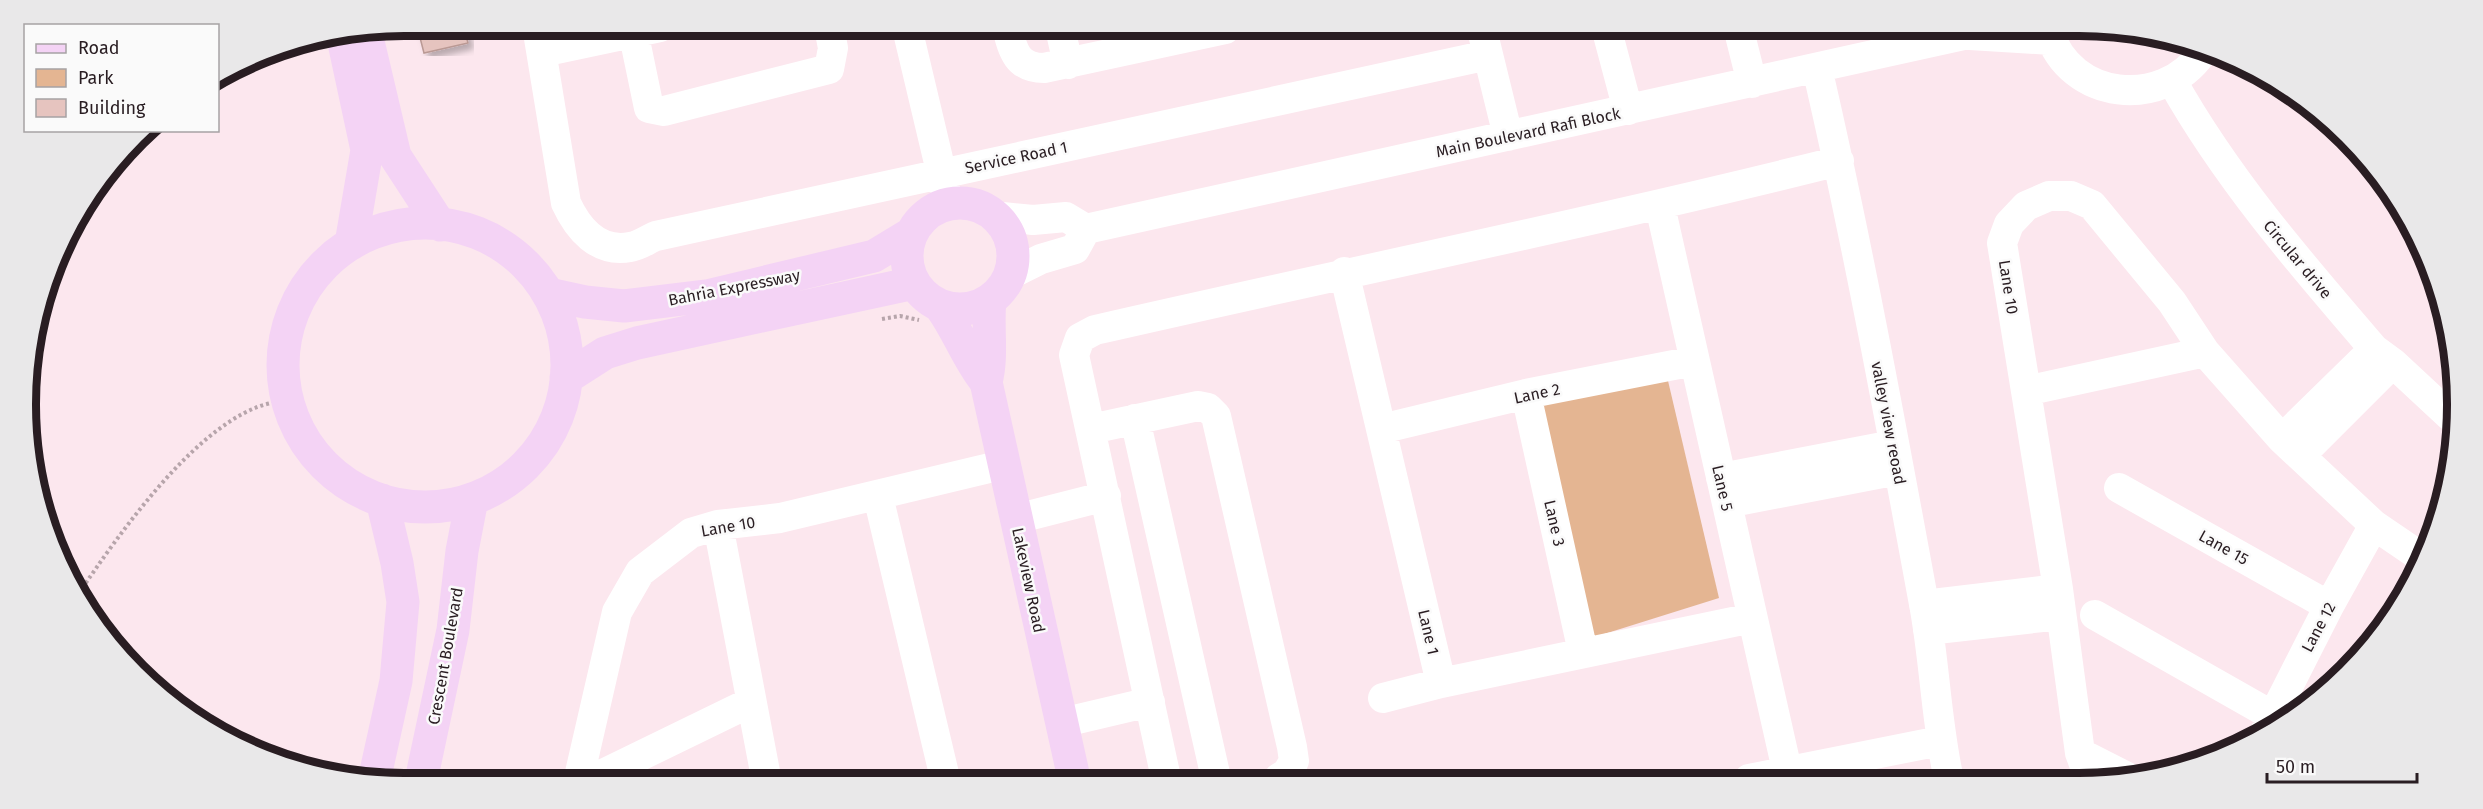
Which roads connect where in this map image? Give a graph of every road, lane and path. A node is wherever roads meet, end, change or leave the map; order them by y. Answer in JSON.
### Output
{"nodes":[{"id":1,"x":568,"y":36,"type":"edge"},
{"id":2,"x":642,"y":36,"type":"edge"},
{"id":3,"x":831,"y":36,"type":"edge"},
{"id":4,"x":909,"y":36,"type":"edge"},
{"id":5,"x":1009,"y":36,"type":"edge"},
{"id":6,"x":1062,"y":36,"type":"edge"},
{"id":7,"x":1194,"y":36,"type":"edge"},
{"id":8,"x":1608,"y":36,"type":"edge"},
{"id":9,"x":1739,"y":36,"type":"edge"},
{"id":10,"x":1943,"y":36,"type":"edge"},
{"id":11,"x":2050,"y":36,"type":"edge"},
{"id":12,"x":367,"y":38,"type":"edge"},
{"id":13,"x":540,"y":39,"type":"edge"},
{"id":14,"x":344,"y":41,"type":"edge"},
{"id":15,"x":1485,"y":42,"type":"edge"},
{"id":16,"x":1874,"y":43,"type":"edge"},
{"id":17,"x":2199,"y":57,"type":"edge"},
{"id":18,"x":1068,"y":64,"type":"junction"},
{"id":19,"x":1817,"y":68,"type":"junction"},
{"id":20,"x":2172,"y":81,"type":"junction"},
{"id":21,"x":1752,"y":83,"type":"junction"},
{"id":22,"x":1628,"y":110,"type":"junction"},
{"id":23,"x":1508,"y":136,"type":"junction"},
{"id":24,"x":1839,"y":161,"type":"junction"},
{"id":25,"x":940,"y":173,"type":"junction"},
{"id":26,"x":949,"y":205,"type":"junction"},
{"id":27,"x":1660,"y":206,"type":"junction"},
{"id":28,"x":993,"y":216,"type":"junction"},
{"id":29,"x":440,"y":225,"type":"junction"},
{"id":30,"x":1086,"y":229,"type":"junction"},
{"id":31,"x":912,"y":233,"type":"junction"},
{"id":32,"x":351,"y":244,"type":"junction"},
{"id":33,"x":1344,"y":272,"type":"junction"},
{"id":34,"x":914,"y":283,"type":"junction"},
{"id":35,"x":1000,"y":287,"type":"junction"},
{"id":36,"x":548,"y":294,"type":"junction"},
{"id":37,"x":940,"y":306,"type":"junction"},
{"id":38,"x":2205,"y":352,"type":"junction"},
{"id":39,"x":2384,"y":356,"type":"junction"},
{"id":40,"x":1694,"y":361,"type":"junction"},
{"id":41,"x":566,"y":378,"type":"junction"},
{"id":42,"x":986,"y":382,"type":"junction"},
{"id":43,"x":2026,"y":391,"type":"junction"},
{"id":44,"x":1526,"y":394,"type":"junction"},
{"id":45,"x":286,"y":400,"type":"junction"},
{"id":46,"x":2447,"y":413,"type":"edge"},
{"id":47,"x":1135,"y":419,"type":"junction"},
{"id":48,"x":1091,"y":429,"type":"junction"},
{"id":49,"x":1381,"y":429,"type":"junction"},
{"id":50,"x":2291,"y":447,"type":"junction"},
{"id":51,"x":1895,"y":458,"type":"junction"},
{"id":52,"x":1002,"y":465,"type":"junction"},
{"id":53,"x":2119,"y":488,"type":"dead end"},
{"id":54,"x":1724,"y":490,"type":"junction"},
{"id":55,"x":878,"y":496,"type":"junction"},
{"id":56,"x":1106,"y":496,"type":"junction"},
{"id":57,"x":472,"y":499,"type":"junction"},
{"id":58,"x":382,"y":501,"type":"junction"},
{"id":59,"x":1016,"y":519,"type":"junction"},
{"id":60,"x":718,"y":525,"type":"junction"},
{"id":61,"x":2374,"y":525,"type":"junction"},
{"id":62,"x":2416,"y":553,"type":"edge"},
{"id":63,"x":84,"y":586,"type":"edge"},
{"id":64,"x":2059,"y":602,"type":"junction"},
{"id":65,"x":2329,"y":606,"type":"junction"},
{"id":66,"x":2095,"y":615,"type":"dead end"},
{"id":67,"x":1752,"y":618,"type":"junction"},
{"id":68,"x":1926,"y":618,"type":"junction"},
{"id":69,"x":1583,"y":652,"type":"junction"},
{"id":70,"x":1441,"y":683,"type":"junction"},
{"id":71,"x":1383,"y":698,"type":"dead end"},
{"id":72,"x":752,"y":702,"type":"junction"},
{"id":73,"x":1150,"y":702,"type":"junction"},
{"id":74,"x":2272,"y":718,"type":"edge"},
{"id":75,"x":2266,"y":722,"type":"edge"},
{"id":76,"x":1061,"y":723,"type":"junction"},
{"id":77,"x":1940,"y":741,"type":"junction"},
{"id":78,"x":2080,"y":753,"type":"junction"},
{"id":79,"x":1787,"y":770,"type":"junction"},
{"id":80,"x":1848,"y":770,"type":"edge"},
{"id":81,"x":2115,"y":771,"type":"edge"},
{"id":82,"x":376,"y":772,"type":"edge"},
{"id":83,"x":423,"y":773,"type":"edge"},
{"id":84,"x":580,"y":773,"type":"edge"},
{"id":85,"x":605,"y":773,"type":"edge"},
{"id":86,"x":765,"y":773,"type":"edge"},
{"id":87,"x":944,"y":773,"type":"edge"},
{"id":88,"x":1073,"y":773,"type":"edge"},
{"id":89,"x":1165,"y":773,"type":"edge"},
{"id":90,"x":1215,"y":773,"type":"edge"},
{"id":91,"x":1287,"y":773,"type":"edge"},
{"id":92,"x":1774,"y":773,"type":"edge"},
{"id":93,"x":1947,"y":773,"type":"edge"},
{"id":94,"x":2087,"y":773,"type":"edge"}],
"edges":[{"from":1,"to":13,"type":"street"},
{"from":2,"to":3,"type":"street"},
{"from":4,"to":25,"type":"street"},
{"from":5,"to":18,"type":"street"},
{"from":6,"to":18,"type":"street"},
{"from":7,"to":18,"type":"street"},
{"from":8,"to":22,"type":"street"},
{"from":9,"to":21,"type":"street"},
{"from":10,"to":16,"type":"street","name":"Main Boulevard Rafi Block"},
{"from":11,"to":20,"type":"street"},
{"from":12,"to":29,"type":"main road"},
{"from":13,"to":25,"type":"street","name":"Service Road 1"},
{"from":14,"to":32,"type":"main road"},
{"from":15,"to":23,"type":"street","name":"Service Road 1"},
{"from":15,"to":25,"type":"street","name":"Service Road 1"},
{"from":16,"to":19,"type":"street","name":"Main Boulevard Rafi Block"},
{"from":17,"to":20,"type":"street"},
{"from":19,"to":21,"type":"street","name":"Main Boulevard Rafi Block"},
{"from":19,"to":24,"type":"street","name":"valley view reoad"},
{"from":20,"to":39,"type":"street","name":"Circular drive"},
{"from":21,"to":22,"type":"street","name":"Main Boulevard Rafi Block"},
{"from":22,"to":23,"type":"street","name":"Main Boulevard Rafi Block"},
{"from":23,"to":30,"type":"street","name":"Main Boulevard Rafi Block"},
{"from":24,"to":27,"type":"street"},
{"from":24,"to":51,"type":"street","name":"valley view reoad"},
{"from":25,"to":26,"type":"street"},
{"from":26,"to":28,"type":"main road"},
{"from":26,"to":31,"type":"main road"},
{"from":27,"to":33,"type":"street"},
{"from":27,"to":40,"type":"street","name":"Lane 5"},
{"from":28,"to":30,"type":"street"},
{"from":28,"to":35,"type":"main road"},
{"from":29,"to":32,"type":"main road"},
{"from":29,"to":36,"type":"main road"},
{"from":30,"to":35,"type":"street"},
{"from":31,"to":34,"type":"main road"},
{"from":31,"to":36,"type":"main road","name":"Bahria Expressway"},
{"from":32,"to":45,"type":"main road"},
{"from":33,"to":48,"type":"street"},
{"from":33,"to":49,"type":"street","name":"Lane 1"},
{"from":34,"to":37,"type":"main road"},
{"from":34,"to":41,"type":"main road","name":"Bahria Expressway"},
{"from":35,"to":37,"type":"main road"},
{"from":35,"to":42,"type":"main road"},
{"from":36,"to":41,"type":"main road"},
{"from":37,"to":42,"type":"main road"},
{"from":38,"to":43,"type":"street"},
{"from":38,"to":43,"type":"street","name":"Lane 10"},
{"from":38,"to":50,"type":"street","name":"Lane 10"},
{"from":39,"to":46,"type":"street","name":"Circular drive"},
{"from":39,"to":50,"type":"street"},
{"from":40,"to":44,"type":"street","name":"Lane 2"},
{"from":40,"to":54,"type":"street","name":"Lane 5"},
{"from":41,"to":57,"type":"main road"},
{"from":42,"to":52,"type":"main road","name":"Lakeview Road"},
{"from":43,"to":64,"type":"street","name":"Lane 10"},
{"from":44,"to":49,"type":"street","name":"Lane 2"},
{"from":44,"to":69,"type":"street","name":"Lane 3"},
{"from":45,"to":58,"type":"main road"},
{"from":45,"to":63,"type":"path"},
{"from":47,"to":48,"type":"street"},
{"from":47,"to":90,"type":"street"},
{"from":47,"to":91,"type":"street"},
{"from":48,"to":56,"type":"street"},
{"from":49,"to":70,"type":"street","name":"Lane 1"},
{"from":50,"to":61,"type":"street","name":"Lane 10"},
{"from":51,"to":54,"type":"street"},
{"from":51,"to":68,"type":"street","name":"valley view reoad"},
{"from":52,"to":55,"type":"street","name":"Lane 10"},
{"from":52,"to":59,"type":"main road","name":"Lakeview Road"},
{"from":53,"to":65,"type":"street","name":"Lane 15"},
{"from":54,"to":67,"type":"street","name":"Lane 5"},
{"from":55,"to":60,"type":"street","name":"Lane 10"},
{"from":55,"to":87,"type":"street"},
{"from":56,"to":59,"type":"street"},
{"from":56,"to":73,"type":"street"},
{"from":57,"to":58,"type":"main road"},
{"from":57,"to":83,"type":"main road","name":"Crescent Boulevard"},
{"from":58,"to":82,"type":"main road"},
{"from":59,"to":76,"type":"main road","name":"Lakeview Road"},
{"from":60,"to":72,"type":"street"},
{"from":60,"to":84,"type":"street","name":"Lane 10"},
{"from":61,"to":62,"type":"street","name":"Lane 10"},
{"from":61,"to":65,"type":"street","name":"Lane 12"},
{"from":64,"to":68,"type":"street"},
{"from":64,"to":78,"type":"street","name":"Lane 10"},
{"from":65,"to":74,"type":"street","name":"Lane 12"},
{"from":66,"to":75,"type":"street"},
{"from":67,"to":69,"type":"street"},
{"from":67,"to":79,"type":"street","name":"Lane 5"},
{"from":68,"to":77,"type":"street","name":"valley view reoad"},
{"from":69,"to":70,"type":"street"},
{"from":70,"to":71,"type":"street"},
{"from":72,"to":85,"type":"street"},
{"from":72,"to":86,"type":"street"},
{"from":73,"to":76,"type":"street"},
{"from":73,"to":89,"type":"street"},
{"from":76,"to":88,"type":"main road","name":"Lakeview Road"},
{"from":77,"to":80,"type":"street"},
{"from":77,"to":93,"type":"street","name":"valley view reoad"},
{"from":78,"to":81,"type":"street"},
{"from":78,"to":94,"type":"street","name":"Lane 10"},
{"from":79,"to":80,"type":"street"},
{"from":79,"to":92,"type":"street"}]}
